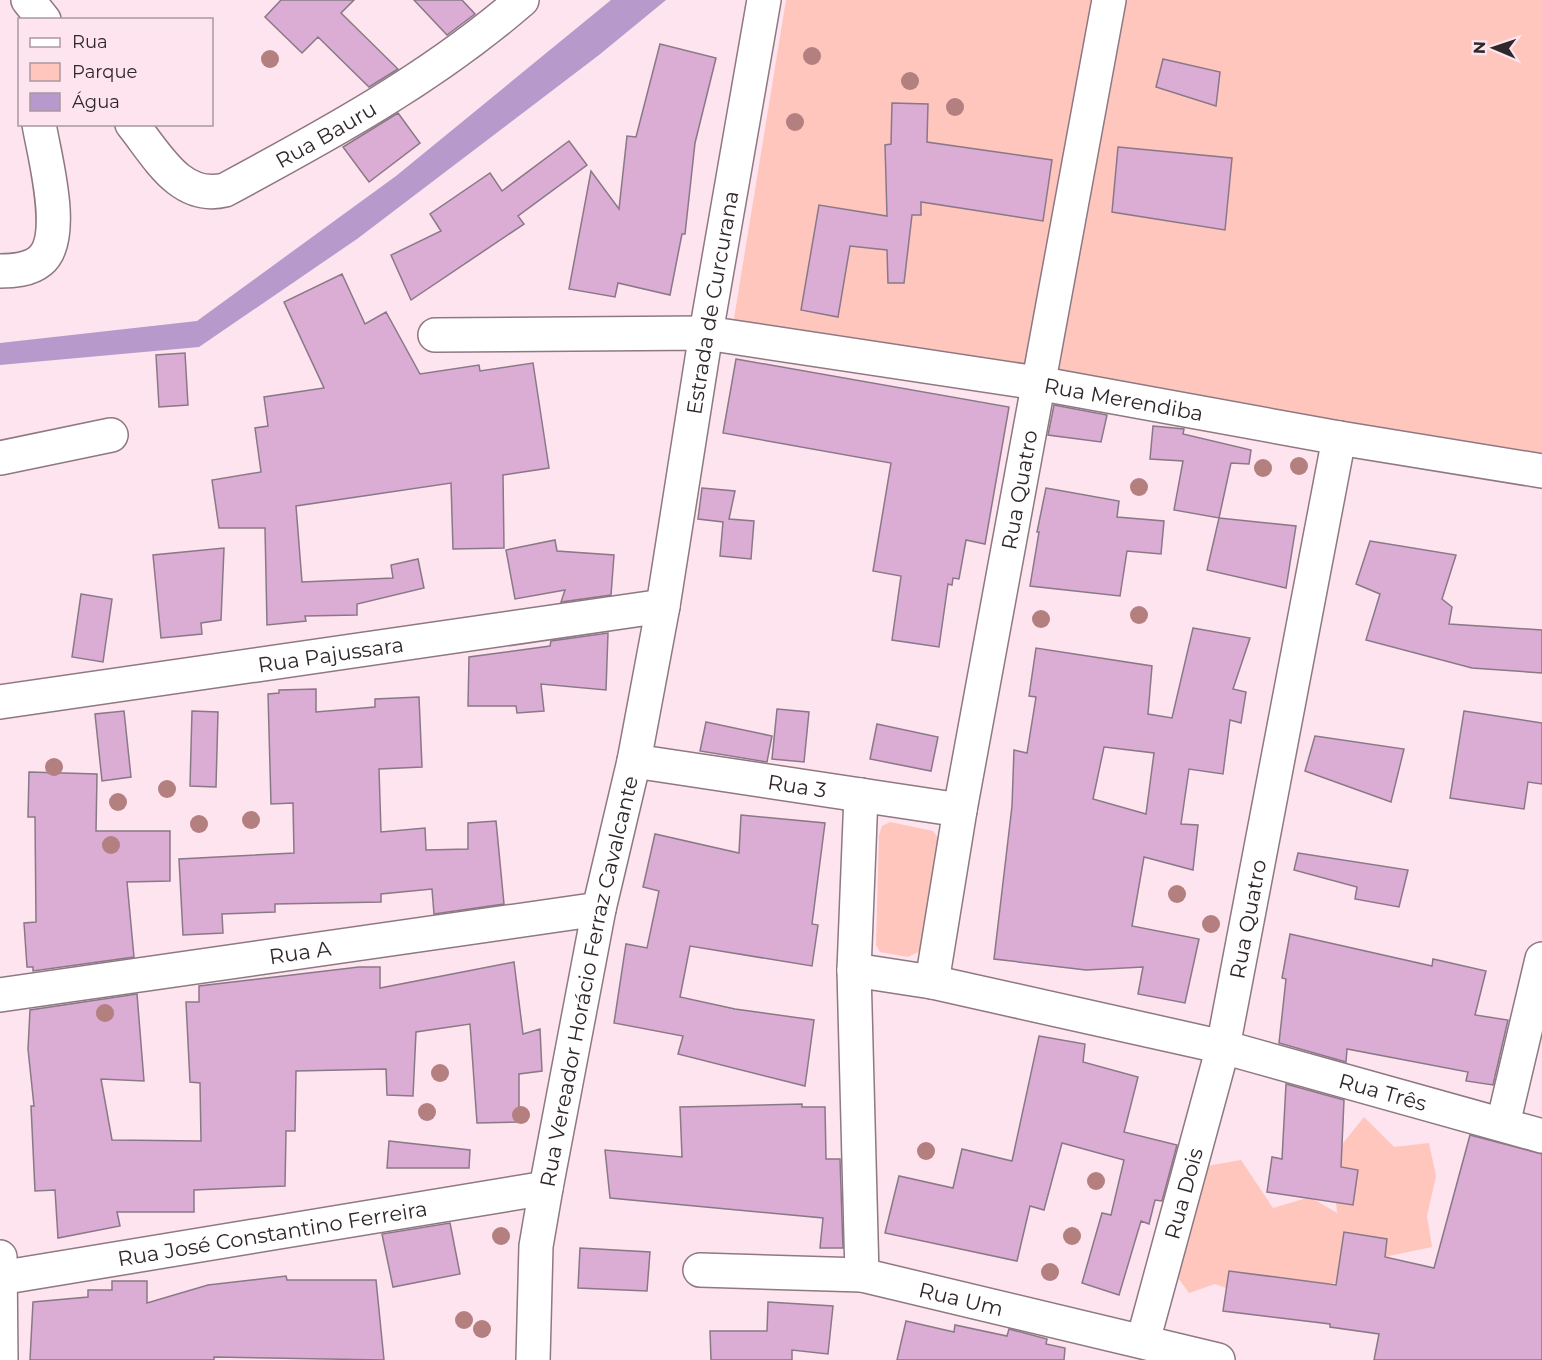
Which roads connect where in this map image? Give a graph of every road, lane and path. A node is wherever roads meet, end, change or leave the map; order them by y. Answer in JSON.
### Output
{"nodes":[{"id":1,"x":18,"y":0,"type":"edge"},
{"id":2,"x":28,"y":0,"type":"edge"},
{"id":3,"x":522,"y":0,"type":"edge"},
{"id":4,"x":764,"y":0,"type":"edge"},
{"id":5,"x":1109,"y":0,"type":"edge"},
{"id":6,"x":22,"y":18,"type":"edge"},
{"id":7,"x":42,"y":18,"type":"edge"},
{"id":8,"x":39,"y":126,"type":"edge"},
{"id":9,"x":134,"y":126,"type":"edge"},
{"id":10,"x":0,"y":271,"type":"edge"},
{"id":11,"x":706,"y":333,"type":"junction"},
{"id":12,"x":435,"y":335,"type":"dead end"},
{"id":13,"x":1037,"y":383,"type":"junction"},
{"id":14,"x":111,"y":435,"type":"dead end"},
{"id":15,"x":1339,"y":438,"type":"junction"},
{"id":16,"x":0,"y":458,"type":"edge"},
{"id":17,"x":1542,"y":471,"type":"edge"},
{"id":18,"x":663,"y":606,"type":"junction"},
{"id":19,"x":0,"y":702,"type":"edge"},
{"id":20,"x":634,"y":761,"type":"junction"},
{"id":21,"x":861,"y":795,"type":"junction"},
{"id":22,"x":960,"y":810,"type":"junction"},
{"id":23,"x":599,"y":909,"type":"junction"},
{"id":24,"x":1542,"y":959,"type":"edge"},
{"id":25,"x":854,"y":970,"type":"junction"},
{"id":26,"x":932,"y":982,"type":"junction"},
{"id":27,"x":0,"y":995,"type":"edge"},
{"id":28,"x":1223,"y":1047,"type":"junction"},
{"id":29,"x":1503,"y":1124,"type":"junction"},
{"id":30,"x":1542,"y":1136,"type":"edge"},
{"id":31,"x":546,"y":1188,"type":"junction"},
{"id":32,"x":700,"y":1270,"type":"dead end"},
{"id":33,"x":0,"y":1271,"type":"edge"},
{"id":34,"x":862,"y":1275,"type":"junction"},
{"id":35,"x":1143,"y":1341,"type":"junction"},
{"id":36,"x":1,"y":1360,"type":"edge"},
{"id":37,"x":533,"y":1360,"type":"edge"},
{"id":38,"x":1218,"y":1360,"type":"edge"}],
"edges":[{"from":1,"to":6,"type":"street"},
{"from":2,"to":7,"type":"street"},
{"from":3,"to":9,"type":"street","name":"Rua Bauru"},
{"from":4,"to":11,"type":"street","name":"Estrada de Curcurana"},
{"from":5,"to":13,"type":"street","name":"Rua Quatro"},
{"from":8,"to":10,"type":"street"},
{"from":11,"to":12,"type":"street","name":"Rua Merendiba"},
{"from":11,"to":13,"type":"street","name":"Rua Merendiba"},
{"from":11,"to":18,"type":"street","name":"Estrada de Curcurana"},
{"from":13,"to":15,"type":"street","name":"Rua Merendiba"},
{"from":13,"to":22,"type":"street","name":"Rua Quatro"},
{"from":14,"to":16,"type":"street"},
{"from":15,"to":17,"type":"street","name":"Rua Merendiba"},
{"from":15,"to":28,"type":"street","name":"Rua Quatro"},
{"from":18,"to":19,"type":"street","name":"Rua Pajussara"},
{"from":18,"to":20,"type":"street","name":"Rua Vereador Horácio Ferraz Cavalcante"},
{"from":20,"to":21,"type":"street","name":"Rua 3"},
{"from":20,"to":23,"type":"street","name":"Rua Vereador Horácio Ferraz Cavalcante"},
{"from":21,"to":22,"type":"street","name":"Rua 3"},
{"from":21,"to":25,"type":"street"},
{"from":22,"to":26,"type":"street","name":"Rua Quatro"},
{"from":23,"to":27,"type":"street","name":"Rua A"},
{"from":23,"to":31,"type":"street","name":"Rua Vereador Horácio Ferraz Cavalcante"},
{"from":24,"to":29,"type":"street"},
{"from":25,"to":26,"type":"street","name":"Rua Três"},
{"from":25,"to":34,"type":"street"},
{"from":26,"to":28,"type":"street","name":"Rua Três"},
{"from":28,"to":29,"type":"street","name":"Rua Três"},
{"from":28,"to":35,"type":"street","name":"Rua Dois"},
{"from":29,"to":30,"type":"street","name":"Rua Três"},
{"from":31,"to":33,"type":"street","name":"Rua José Constantino Ferreira"},
{"from":31,"to":37,"type":"street","name":"Rua Vereador Horácio Ferraz Cavalcante"},
{"from":32,"to":34,"type":"street","name":"Rua Um"},
{"from":33,"to":36,"type":"street"},
{"from":34,"to":35,"type":"street","name":"Rua Um"},
{"from":35,"to":38,"type":"street","name":"Rua Um"}]}
